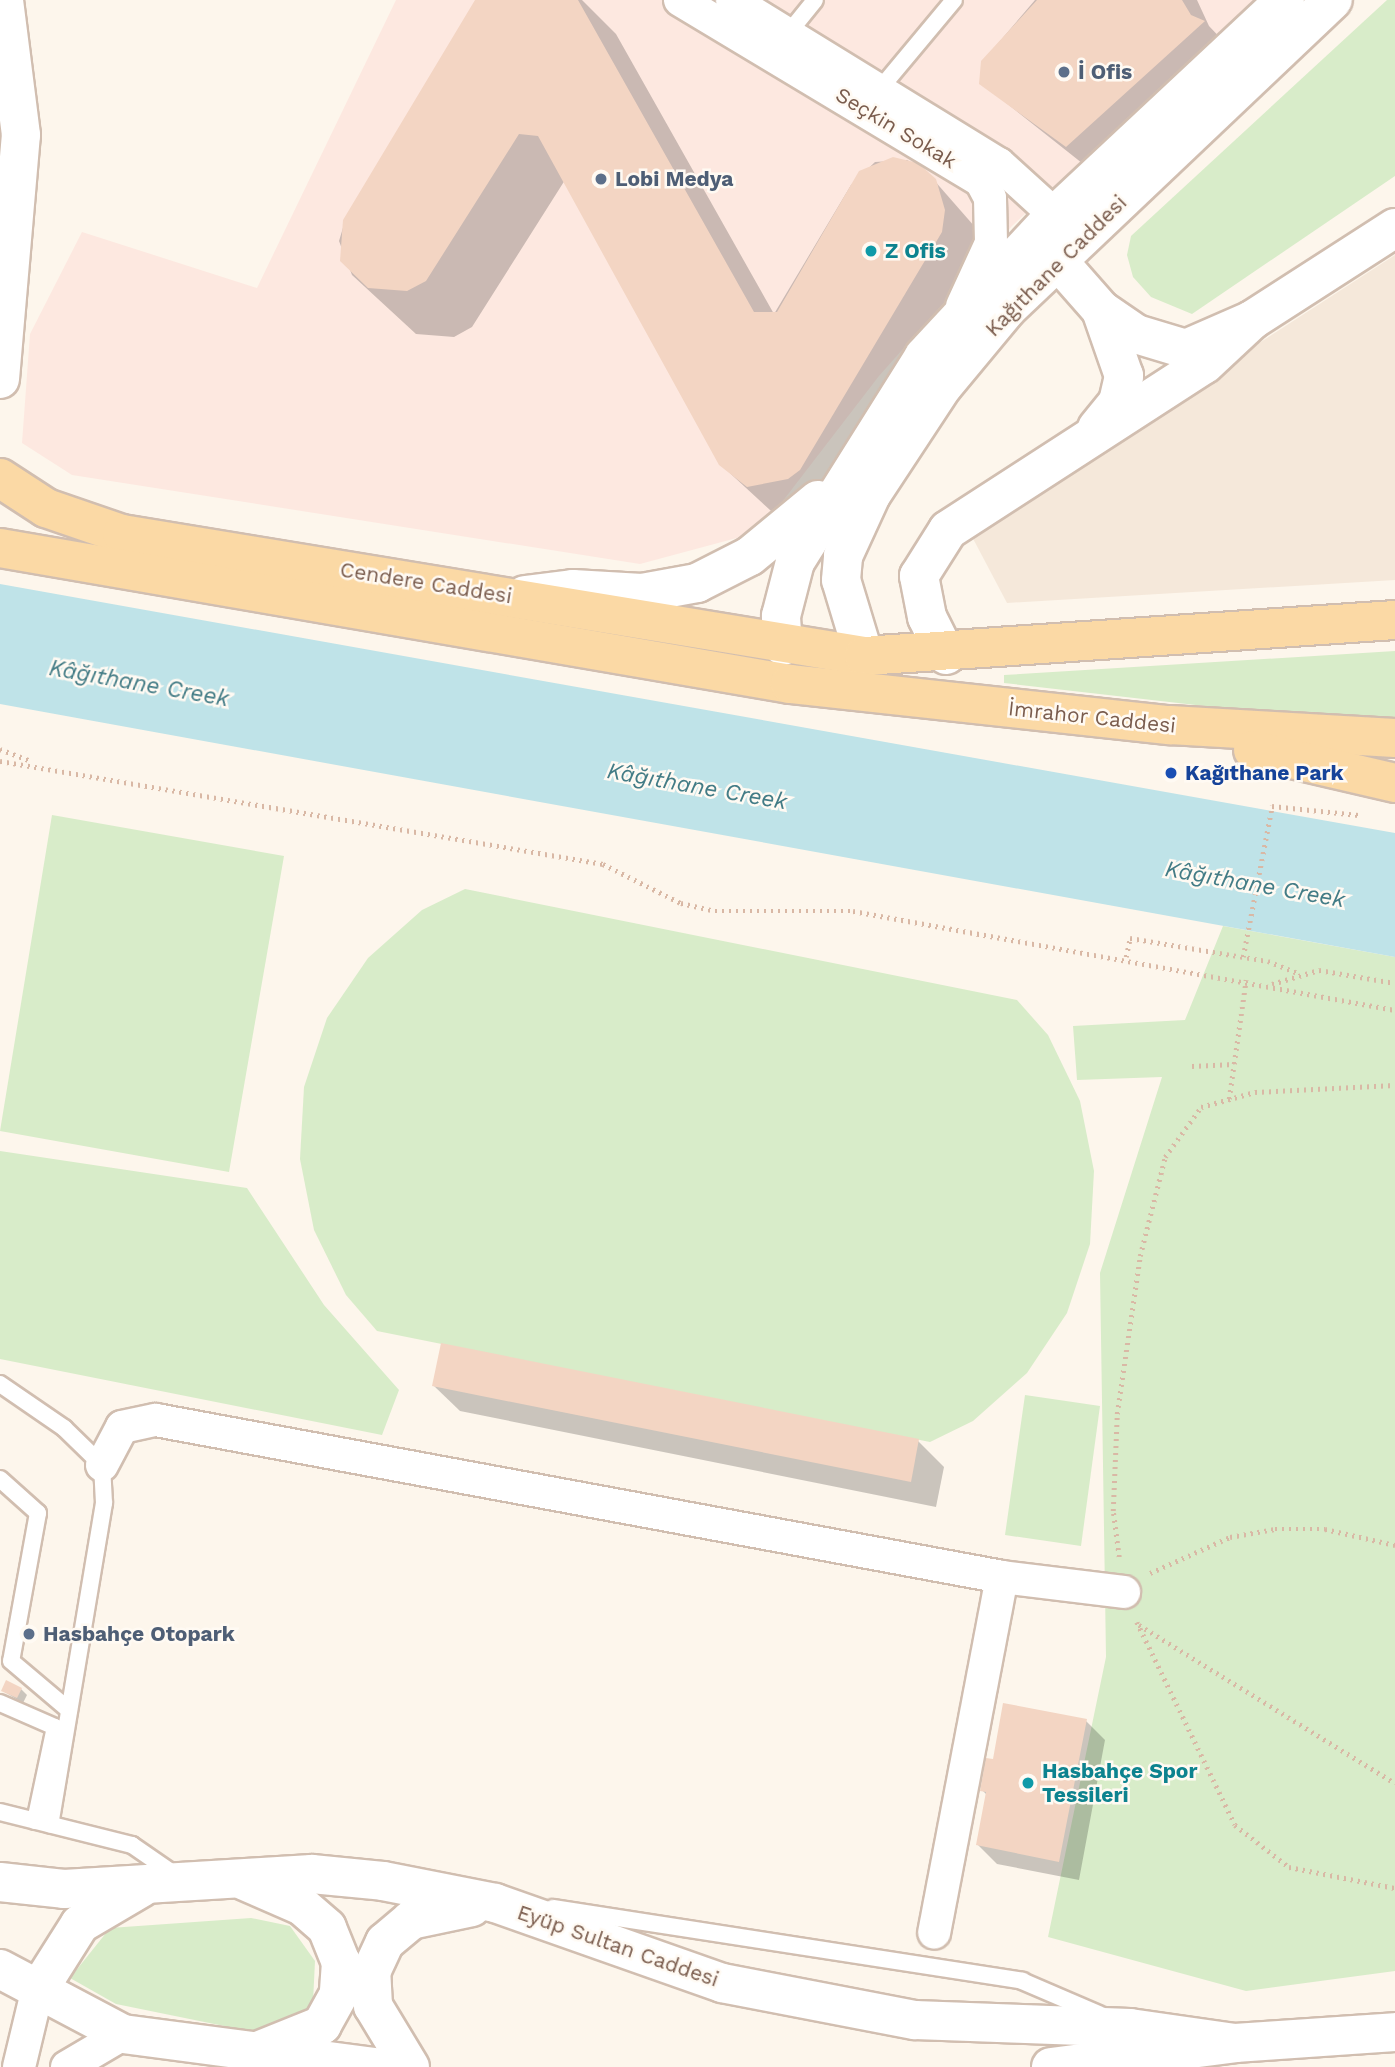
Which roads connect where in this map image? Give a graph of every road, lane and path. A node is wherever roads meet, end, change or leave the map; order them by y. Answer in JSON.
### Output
{"nodes":[{"id":1,"x":4,"y":0,"type":"edge"},
{"id":2,"x":680,"y":0,"type":"edge"},
{"id":3,"x":732,"y":0,"type":"edge"},
{"id":4,"x":815,"y":0,"type":"edge"},
{"id":5,"x":954,"y":0,"type":"edge"},
{"id":6,"x":1285,"y":0,"type":"edge"},
{"id":7,"x":1333,"y":0,"type":"edge"},
{"id":8,"x":780,"y":45,"type":"junction"},
{"id":9,"x":879,"y":90,"type":"junction"},
{"id":10,"x":1055,"y":215,"type":"junction"},
{"id":11,"x":1395,"y":228,"type":"edge"},
{"id":12,"x":1058,"y":261,"type":"junction"},
{"id":13,"x":1101,"y":310,"type":"junction"},
{"id":14,"x":1252,"y":320,"type":"junction"},
{"id":15,"x":954,"y":323,"type":"junction"},
{"id":16,"x":0,"y":379,"type":"edge"},
{"id":17,"x":1082,"y":443,"type":"junction"},
{"id":18,"x":851,"y":466,"type":"junction"},
{"id":19,"x":0,"y":478,"type":"edge"},
{"id":20,"x":0,"y":548,"type":"edge"},
{"id":21,"x":517,"y":597,"type":"junction"},
{"id":22,"x":1395,"y":620,"type":"edge"},
{"id":23,"x":783,"y":646,"type":"junction"},
{"id":24,"x":946,"y":655,"type":"junction"},
{"id":25,"x":864,"y":656,"type":"junction"},
{"id":26,"x":790,"y":684,"type":"junction"},
{"id":27,"x":1170,"y":725,"type":"junction"},
{"id":28,"x":1395,"y":738,"type":"edge"},
{"id":29,"x":0,"y":748,"type":"edge"},
{"id":30,"x":0,"y":761,"type":"edge"},
{"id":31,"x":33,"y":762,"type":"junction"},
{"id":32,"x":1395,"y":783,"type":"edge"},
{"id":33,"x":1317,"y":813,"type":"dead end"},
{"id":34,"x":1126,"y":957,"type":"junction"},
{"id":35,"x":1242,"y":957,"type":"junction"},
{"id":36,"x":1297,"y":973,"type":"junction"},
{"id":37,"x":1246,"y":979,"type":"junction"},
{"id":38,"x":1395,"y":983,"type":"edge"},
{"id":39,"x":1272,"y":984,"type":"junction"},
{"id":40,"x":1395,"y":1010,"type":"edge"},
{"id":41,"x":1234,"y":1064,"type":"junction"},
{"id":42,"x":1192,"y":1066,"type":"dead end"},
{"id":43,"x":1395,"y":1086,"type":"edge"},
{"id":44,"x":1229,"y":1099,"type":"junction"},
{"id":45,"x":0,"y":1384,"type":"edge"},
{"id":46,"x":102,"y":1465,"type":"junction"},
{"id":47,"x":0,"y":1479,"type":"edge"},
{"id":48,"x":1395,"y":1545,"type":"edge"},
{"id":49,"x":1002,"y":1577,"type":"junction"},
{"id":50,"x":1123,"y":1584,"type":"junction"},
{"id":51,"x":1138,"y":1625,"type":"junction"},
{"id":52,"x":0,"y":1703,"type":"edge"},
{"id":53,"x":69,"y":1710,"type":"junction"},
{"id":54,"x":1395,"y":1783,"type":"edge"},
{"id":55,"x":0,"y":1812,"type":"edge"},
{"id":56,"x":43,"y":1823,"type":"junction"},
{"id":57,"x":237,"y":1877,"type":"junction"},
{"id":58,"x":170,"y":1880,"type":"junction"},
{"id":59,"x":0,"y":1882,"type":"edge"},
{"id":60,"x":1395,"y":1888,"type":"edge"},
{"id":61,"x":495,"y":1903,"type":"junction"},
{"id":62,"x":934,"y":1933,"type":"dead end"},
{"id":63,"x":0,"y":1969,"type":"edge"},
{"id":64,"x":37,"y":1992,"type":"junction"},
{"id":65,"x":1130,"y":2028,"type":"junction"},
{"id":66,"x":1395,"y":2032,"type":"edge"},
{"id":67,"x":123,"y":2034,"type":"junction"},
{"id":68,"x":1235,"y":2043,"type":"junction"},
{"id":69,"x":249,"y":2053,"type":"junction"},
{"id":70,"x":19,"y":2067,"type":"edge"},
{"id":71,"x":67,"y":2067,"type":"edge"},
{"id":72,"x":375,"y":2067,"type":"edge"},
{"id":73,"x":410,"y":2067,"type":"edge"},
{"id":74,"x":1051,"y":2067,"type":"edge"}],
"edges":[{"from":1,"to":16,"type":"main road"},
{"from":2,"to":8,"type":"street","name":"Seçkin Sokak"},
{"from":3,"to":8,"type":"street","name":"Seçkin Sokak"},
{"from":4,"to":8,"type":"lane"},
{"from":5,"to":9,"type":"lane"},
{"from":6,"to":10,"type":"main road","name":"Kağıthane Caddesi"},
{"from":7,"to":12,"type":"main road","name":"Kağıthane Caddesi"},
{"from":8,"to":9,"type":"street","name":"Seçkin Sokak"},
{"from":8,"to":15,"type":"street","name":"Seçkin Sokak"},
{"from":9,"to":10,"type":"street","name":"Seçkin Sokak"},
{"from":10,"to":12,"type":"main road"},
{"from":10,"to":15,"type":"main road","name":"Kağıthane Caddesi"},
{"from":11,"to":14,"type":"main road"},
{"from":12,"to":13,"type":"main road"},
{"from":12,"to":25,"type":"main road","name":"Kağıthane Caddesi"},
{"from":13,"to":14,"type":"main road"},
{"from":13,"to":17,"type":"main road"},
{"from":14,"to":17,"type":"main road"},
{"from":15,"to":18,"type":"main road","name":"Kağıthane Caddesi"},
{"from":17,"to":24,"type":"main road"},
{"from":18,"to":21,"type":"main road"},
{"from":18,"to":23,"type":"main road","name":"Kağıthane Caddesi"},
{"from":19,"to":21,"type":"main road","name":"Cendere Caddesi"},
{"from":20,"to":26,"type":"main road","name":"Cendere Caddesi"},
{"from":21,"to":23,"type":"main road","name":"Cendere Caddesi"},
{"from":22,"to":24,"type":"main road"},
{"from":23,"to":25,"type":"main road","name":"Cendere Caddesi"},
{"from":23,"to":26,"type":"main road"},
{"from":24,"to":25,"type":"main road"},
{"from":26,"to":27,"type":"main road","name":"İmrahor Caddesi"},
{"from":27,"to":28,"type":"main road","name":"İmrahor Caddesi"},
{"from":27,"to":32,"type":"main road"},
{"from":29,"to":31,"type":"path"},
{"from":30,"to":31,"type":"path"},
{"from":31,"to":34,"type":"path"},
{"from":33,"to":35,"type":"path"},
{"from":34,"to":35,"type":"path"},
{"from":34,"to":37,"type":"path"},
{"from":35,"to":36,"type":"path"},
{"from":36,"to":38,"type":"path"},
{"from":36,"to":39,"type":"path"},
{"from":37,"to":39,"type":"path"},
{"from":37,"to":41,"type":"path"},
{"from":39,"to":40,"type":"path"},
{"from":41,"to":42,"type":"path"},
{"from":41,"to":44,"type":"path"},
{"from":43,"to":44,"type":"path"},
{"from":44,"to":50,"type":"path"},
{"from":45,"to":46,"type":"lane"},
{"from":46,"to":49,"type":"street"},
{"from":46,"to":53,"type":"lane"},
{"from":47,"to":53,"type":"lane"},
{"from":48,"to":50,"type":"path"},
{"from":49,"to":50,"type":"street"},
{"from":49,"to":62,"type":"street"},
{"from":50,"to":51,"type":"path"},
{"from":51,"to":54,"type":"path"},
{"from":51,"to":60,"type":"path"},
{"from":52,"to":56,"type":"lane"},
{"from":53,"to":56,"type":"lane"},
{"from":55,"to":56,"type":"lane"},
{"from":56,"to":58,"type":"lane"},
{"from":57,"to":58,"type":"main road","name":"Eyüp Sultan Caddesi"},
{"from":57,"to":61,"type":"main road","name":"Eyüp Sultan Caddesi"},
{"from":57,"to":69,"type":"main road"},
{"from":58,"to":59,"type":"main road","name":"Eyüp Sultan Caddesi"},
{"from":58,"to":64,"type":"main road"},
{"from":61,"to":65,"type":"lane"},
{"from":61,"to":65,"type":"main road","name":"Eyüp Sultan Caddesi"},
{"from":61,"to":73,"type":"main road"},
{"from":63,"to":64,"type":"main road"},
{"from":64,"to":67,"type":"main road"},
{"from":64,"to":70,"type":"street"},
{"from":65,"to":68,"type":"main road","name":"Eyüp Sultan Caddesi"},
{"from":66,"to":68,"type":"main road","name":"Eyüp Sultan Caddesi"},
{"from":67,"to":69,"type":"main road"},
{"from":67,"to":71,"type":"street"},
{"from":68,"to":74,"type":"main road","name":"Eyüp Sultan Caddesi"},
{"from":69,"to":72,"type":"main road"}]}
